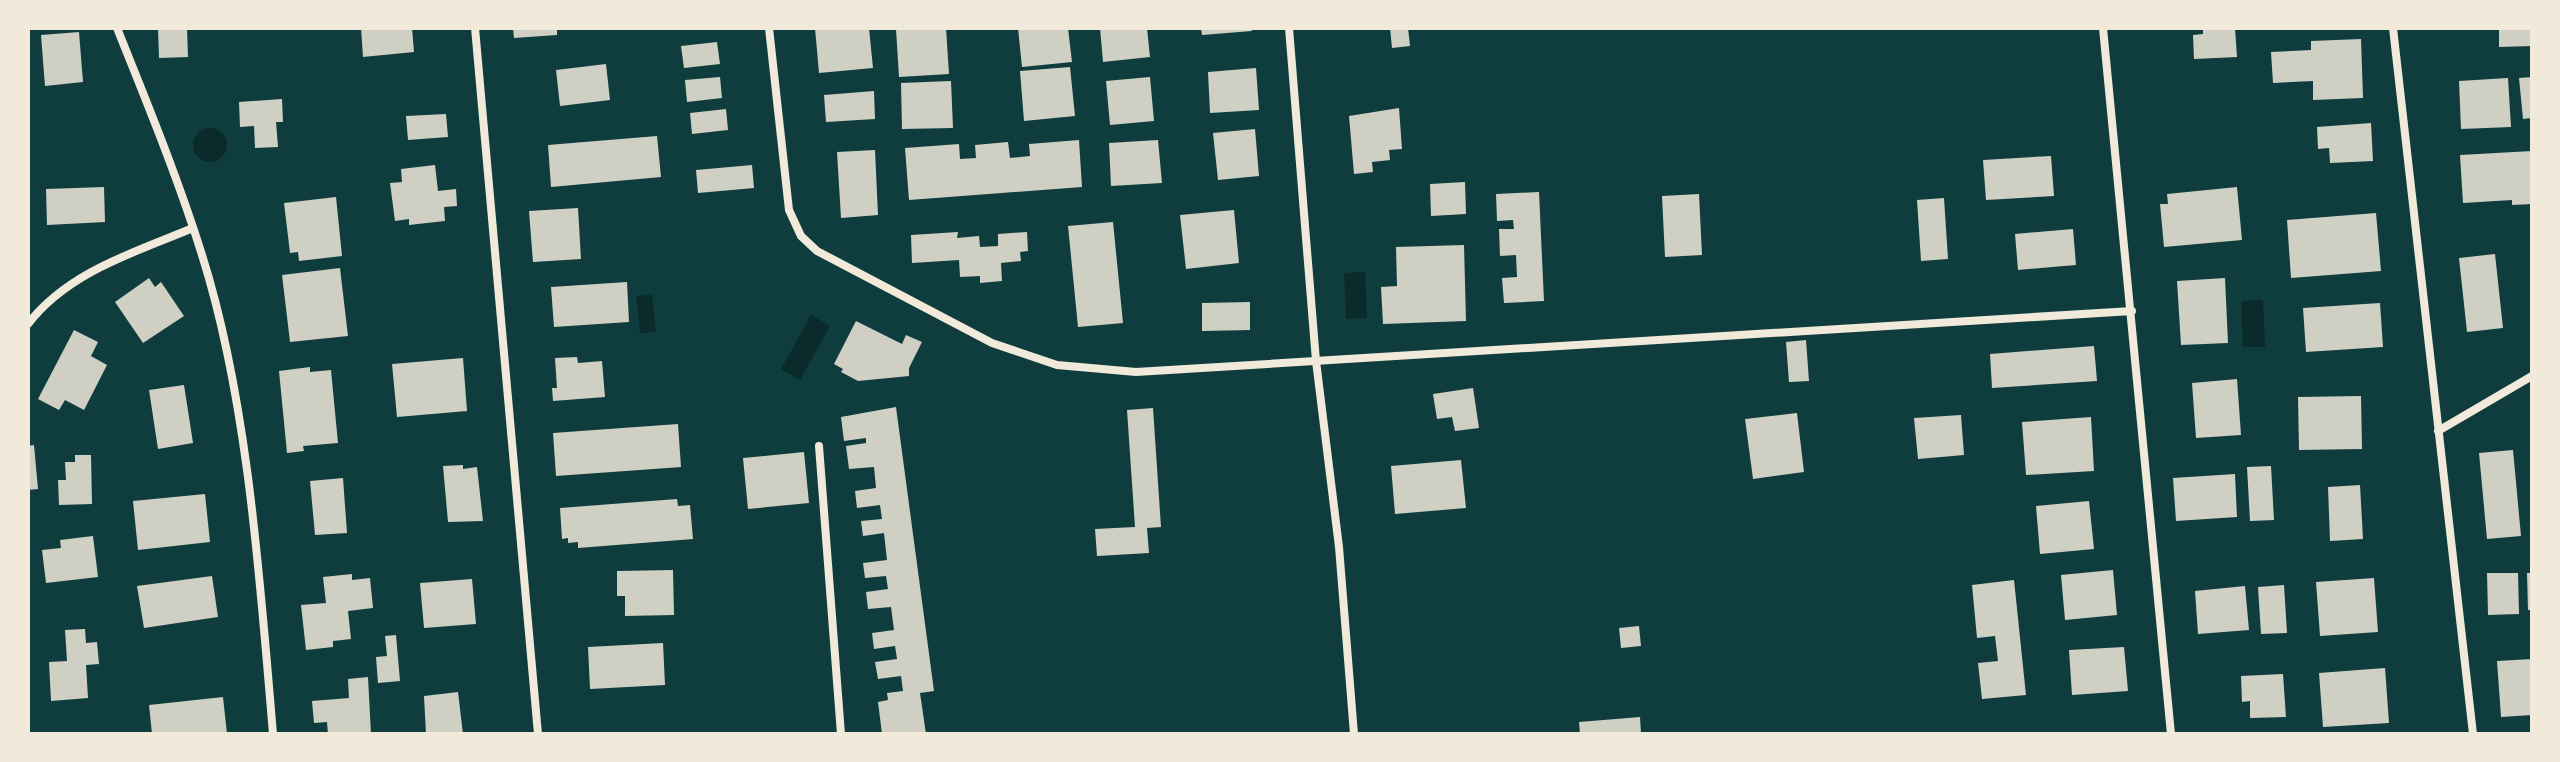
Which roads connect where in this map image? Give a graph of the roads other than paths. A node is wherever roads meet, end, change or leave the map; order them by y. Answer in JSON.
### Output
{"nodes":[{"id":1,"x":117,"y":28,"type":"edge"},
{"id":2,"x":475,"y":28,"type":"edge"},
{"id":3,"x":769,"y":28,"type":"edge"},
{"id":4,"x":1289,"y":28,"type":"edge"},
{"id":5,"x":2103,"y":28,"type":"edge"},
{"id":6,"x":2393,"y":28,"type":"edge"},
{"id":7,"x":193,"y":228,"type":"junction"},
{"id":8,"x":2132,"y":311,"type":"junction"},
{"id":9,"x":28,"y":324,"type":"edge"},
{"id":10,"x":1316,"y":361,"type":"junction"},
{"id":11,"x":2532,"y":376,"type":"edge"},
{"id":12,"x":2438,"y":431,"type":"junction"},
{"id":13,"x":819,"y":446,"type":"dead end"},
{"id":14,"x":273,"y":734,"type":"edge"},
{"id":15,"x":538,"y":734,"type":"edge"},
{"id":16,"x":841,"y":734,"type":"edge"},
{"id":17,"x":1354,"y":734,"type":"edge"},
{"id":18,"x":2171,"y":734,"type":"edge"},
{"id":19,"x":2473,"y":734,"type":"edge"}],
"edges":[{"from":1,"to":7,"type":"street"},
{"from":2,"to":15,"type":"street"},
{"from":3,"to":10,"type":"street"},
{"from":4,"to":10,"type":"street"},
{"from":5,"to":8,"type":"street"},
{"from":6,"to":12,"type":"street"},
{"from":7,"to":9,"type":"street"},
{"from":7,"to":14,"type":"street"},
{"from":8,"to":10,"type":"street"},
{"from":8,"to":18,"type":"street"},
{"from":10,"to":17,"type":"street"},
{"from":11,"to":12,"type":"street"},
{"from":12,"to":19,"type":"street"},
{"from":13,"to":16,"type":"street"}]}
